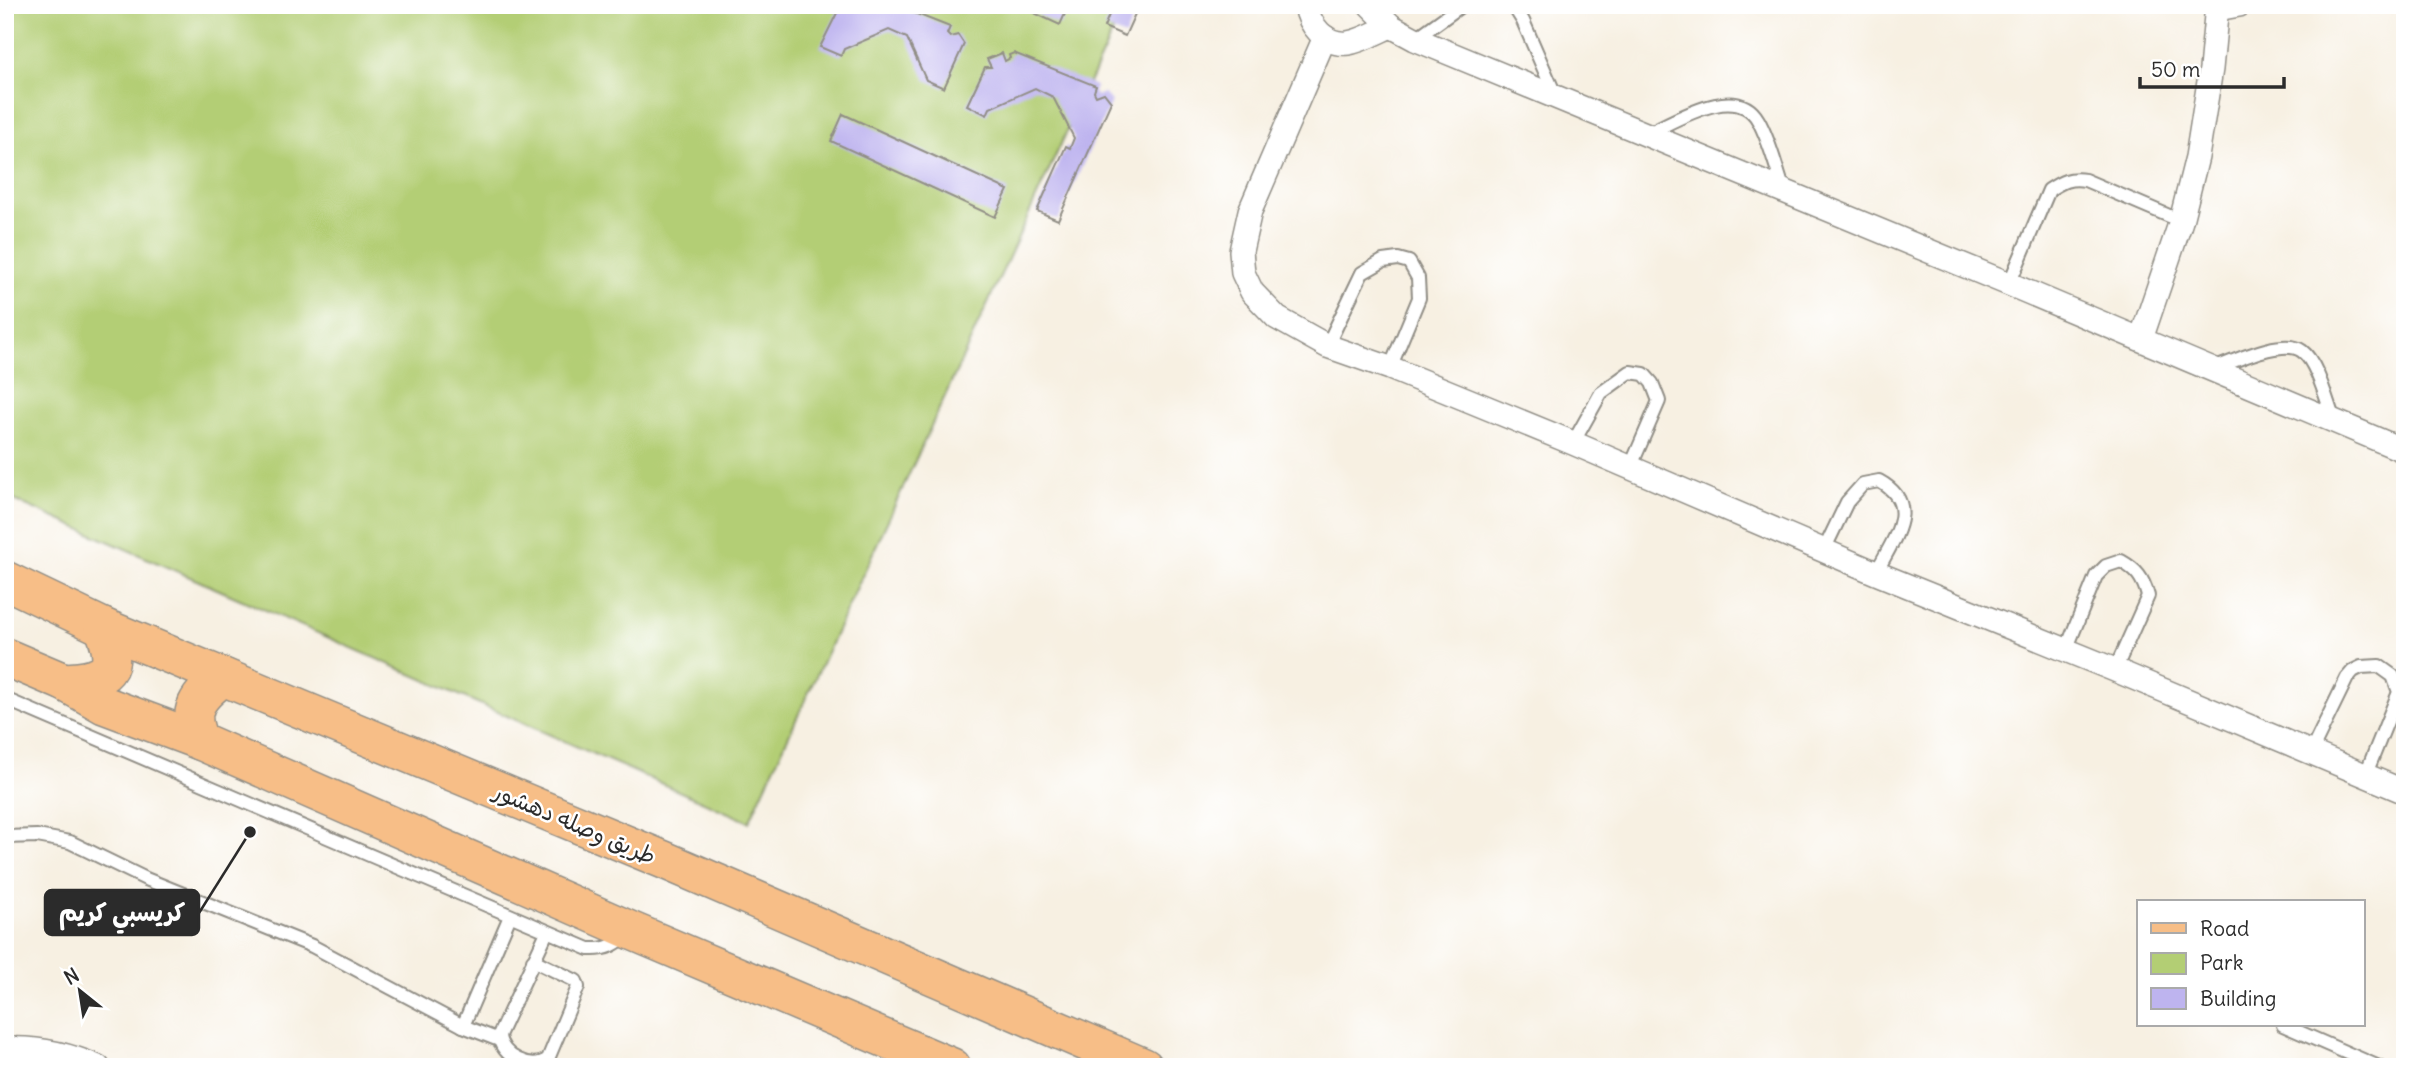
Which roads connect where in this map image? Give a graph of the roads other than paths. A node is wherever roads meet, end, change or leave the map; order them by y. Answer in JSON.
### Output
{"nodes":[{"id":1,"x":1306,"y":5,"type":"edge"},
{"id":2,"x":1370,"y":5,"type":"edge"},
{"id":3,"x":1462,"y":5,"type":"edge"},
{"id":4,"x":1513,"y":5,"type":"edge"},
{"id":5,"x":2225,"y":6,"type":"edge"},
{"id":6,"x":1391,"y":26,"type":"junction"},
{"id":7,"x":1325,"y":37,"type":"junction"},
{"id":8,"x":1415,"y":39,"type":"junction"},
{"id":9,"x":1557,"y":97,"type":"junction"},
{"id":10,"x":1646,"y":134,"type":"junction"},
{"id":11,"x":1784,"y":191,"type":"junction"},
{"id":12,"x":2181,"y":221,"type":"junction"},
{"id":13,"x":2009,"y":284,"type":"junction"},
{"id":14,"x":2141,"y":339,"type":"junction"},
{"id":15,"x":1327,"y":346,"type":"junction"},
{"id":16,"x":1390,"y":369,"type":"junction"},
{"id":17,"x":2213,"y":369,"type":"junction"},
{"id":18,"x":2334,"y":421,"type":"junction"},
{"id":19,"x":1573,"y":443,"type":"junction"},
{"id":20,"x":2405,"y":451,"type":"edge"},
{"id":21,"x":1630,"y":468,"type":"junction"},
{"id":22,"x":1824,"y":550,"type":"junction"},
{"id":23,"x":1876,"y":573,"type":"junction"},
{"id":24,"x":5,"y":580,"type":"edge"},
{"id":25,"x":103,"y":627,"type":"junction"},
{"id":26,"x":2066,"y":650,"type":"junction"},
{"id":27,"x":5,"y":657,"type":"edge"},
{"id":28,"x":2115,"y":670,"type":"junction"},
{"id":29,"x":223,"y":677,"type":"junction"},
{"id":30,"x":64,"y":682,"type":"junction"},
{"id":31,"x":5,"y":699,"type":"edge"},
{"id":32,"x":200,"y":741,"type":"junction"},
{"id":33,"x":2310,"y":754,"type":"junction"},
{"id":34,"x":2365,"y":776,"type":"junction"},
{"id":35,"x":2405,"y":792,"type":"edge"},
{"id":36,"x":5,"y":837,"type":"edge"},
{"id":37,"x":510,"y":916,"type":"junction"},
{"id":38,"x":632,"y":931,"type":"junction"},
{"id":39,"x":547,"y":932,"type":"junction"},
{"id":40,"x":533,"y":960,"type":"junction"},
{"id":41,"x":463,"y":1026,"type":"junction"},
{"id":42,"x":2286,"y":1026,"type":"edge"},
{"id":43,"x":499,"y":1040,"type":"junction"},
{"id":44,"x":5,"y":1049,"type":"edge"},
{"id":45,"x":98,"y":1067,"type":"edge"},
{"id":46,"x":952,"y":1067,"type":"edge"},
{"id":47,"x":1144,"y":1067,"type":"edge"},
{"id":48,"x":2379,"y":1067,"type":"edge"}],
"edges":[{"from":1,"to":7,"type":"street"},
{"from":2,"to":6,"type":"street"},
{"from":3,"to":8,"type":"lane"},
{"from":4,"to":9,"type":"lane"},
{"from":5,"to":12,"type":"street"},
{"from":6,"to":7,"type":"street"},
{"from":6,"to":8,"type":"street"},
{"from":7,"to":15,"type":"street"},
{"from":8,"to":9,"type":"street"},
{"from":9,"to":10,"type":"street"},
{"from":10,"to":11,"type":"street"},
{"from":10,"to":11,"type":"lane"},
{"from":11,"to":13,"type":"street"},
{"from":12,"to":13,"type":"lane"},
{"from":12,"to":14,"type":"street"},
{"from":13,"to":14,"type":"street"},
{"from":14,"to":17,"type":"street"},
{"from":15,"to":16,"type":"street"},
{"from":15,"to":16,"type":"lane"},
{"from":16,"to":19,"type":"street"},
{"from":17,"to":18,"type":"street"},
{"from":17,"to":18,"type":"lane"},
{"from":18,"to":20,"type":"street"},
{"from":19,"to":21,"type":"street"},
{"from":19,"to":21,"type":"lane"},
{"from":21,"to":22,"type":"street"},
{"from":22,"to":23,"type":"street"},
{"from":22,"to":23,"type":"lane"},
{"from":23,"to":26,"type":"street"},
{"from":24,"to":25,"type":"main road","name":"طريق وصله دهشور"},
{"from":25,"to":29,"type":"main road","name":"طريق وصله دهشور"},
{"from":25,"to":30,"type":"main road"},
{"from":26,"to":28,"type":"street"},
{"from":26,"to":28,"type":"lane"},
{"from":27,"to":30,"type":"main road"},
{"from":28,"to":33,"type":"street"},
{"from":29,"to":32,"type":"main road"},
{"from":29,"to":47,"type":"main road","name":"طريق وصله دهشور"},
{"from":30,"to":32,"type":"main road"},
{"from":31,"to":37,"type":"lane"},
{"from":32,"to":38,"type":"main road"},
{"from":33,"to":34,"type":"street"},
{"from":33,"to":34,"type":"lane"},
{"from":34,"to":35,"type":"street"},
{"from":36,"to":41,"type":"lane"},
{"from":37,"to":39,"type":"lane"},
{"from":37,"to":41,"type":"lane"},
{"from":38,"to":39,"type":"lane"},
{"from":38,"to":46,"type":"main road"},
{"from":39,"to":40,"type":"lane"},
{"from":40,"to":43,"type":"lane"},
{"from":40,"to":43,"type":"lane"},
{"from":41,"to":43,"type":"lane"},
{"from":42,"to":48,"type":"lane"},
{"from":44,"to":45,"type":"street"}]}
